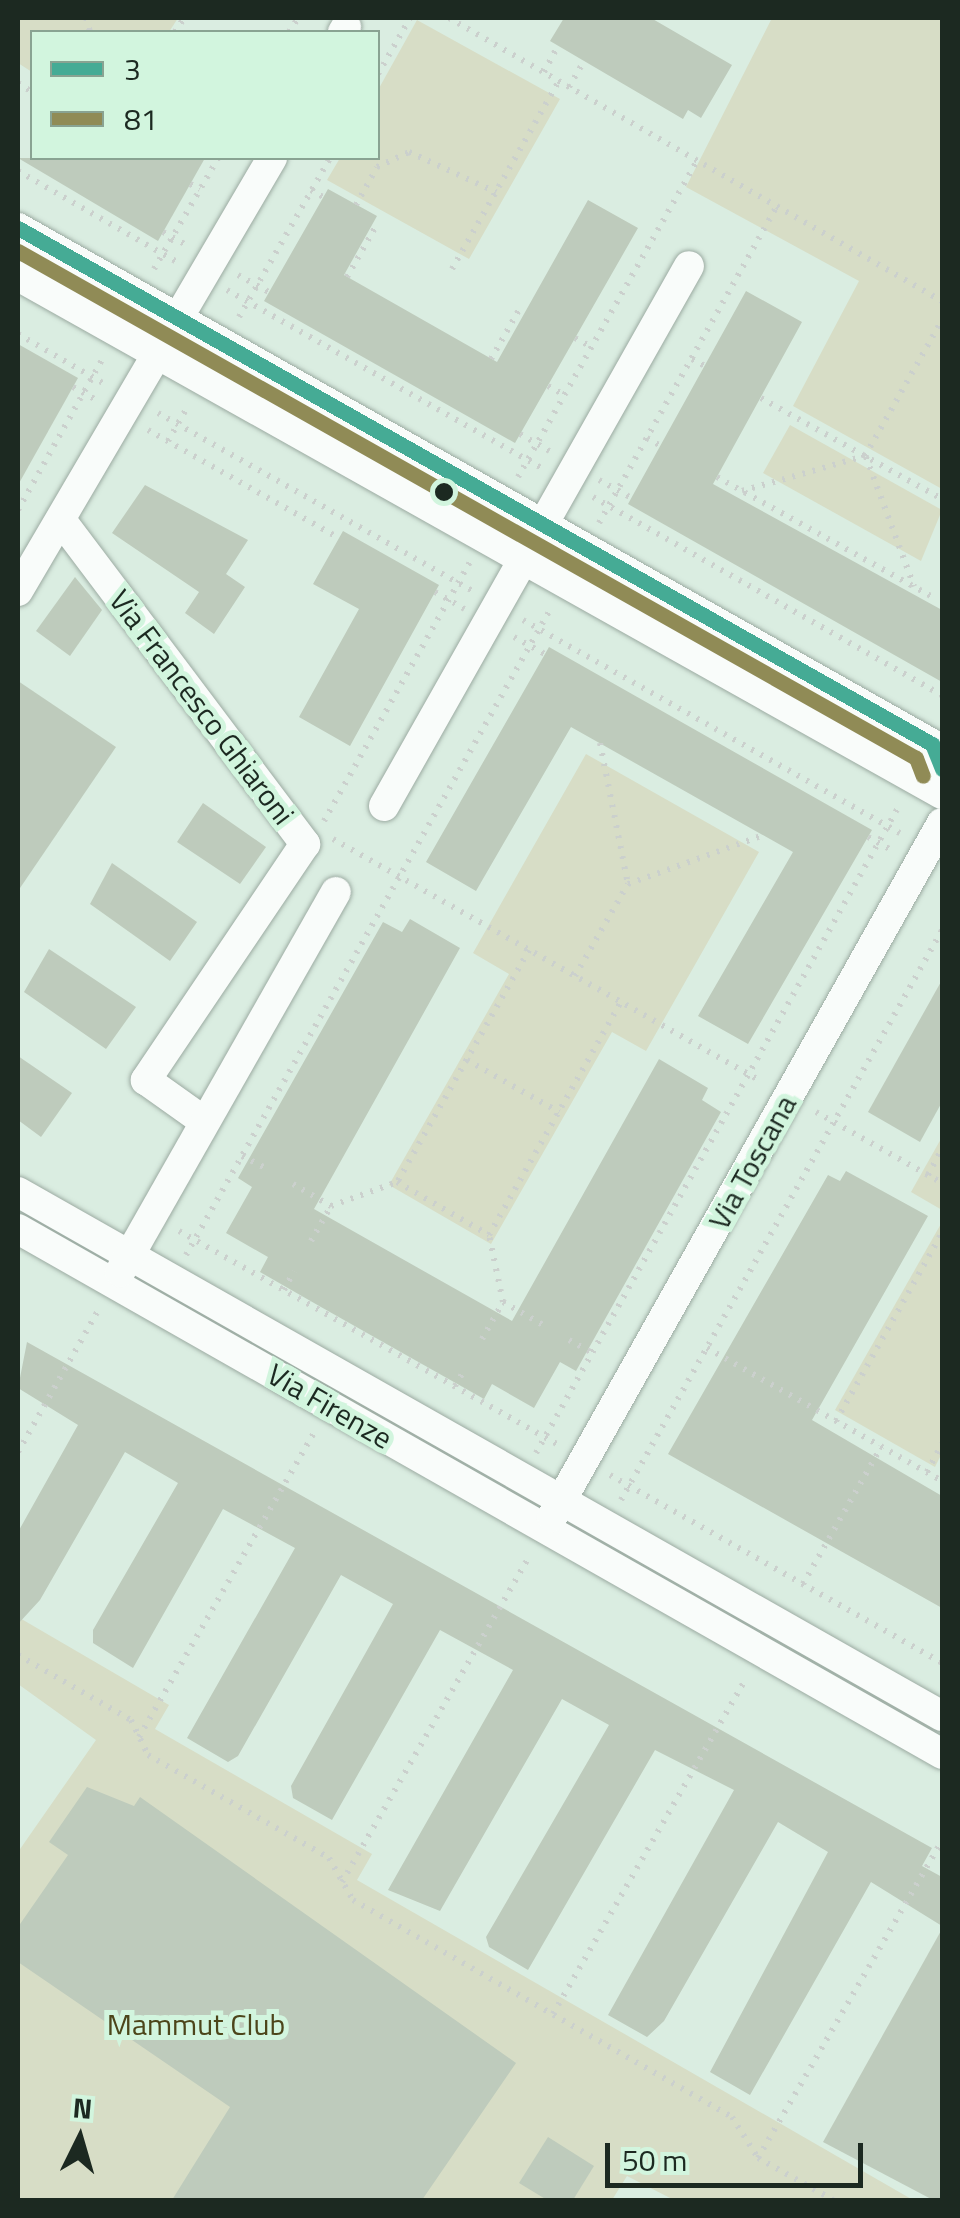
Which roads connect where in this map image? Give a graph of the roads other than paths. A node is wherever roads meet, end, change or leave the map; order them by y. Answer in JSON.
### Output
{"nodes":[{"id":1,"x":271,"y":160,"type":"edge"},
{"id":2,"x":18,"y":228,"type":"edge"},
{"id":3,"x":690,"y":266,"type":"dead end"},
{"id":4,"x":18,"y":276,"type":"edge"},
{"id":5,"x":180,"y":320,"type":"junction"},
{"id":6,"x":160,"y":356,"type":"junction"},
{"id":7,"x":64,"y":524,"type":"junction"},
{"id":8,"x":543,"y":525,"type":"junction"},
{"id":9,"x":523,"y":561,"type":"junction"},
{"id":10,"x":18,"y":591,"type":"edge"},
{"id":11,"x":942,"y":769,"type":"edge"},
{"id":12,"x":942,"y":794,"type":"edge"},
{"id":13,"x":384,"y":806,"type":"dead end"},
{"id":14,"x":942,"y":823,"type":"edge"},
{"id":15,"x":336,"y":892,"type":"dead end"},
{"id":16,"x":205,"y":1122,"type":"junction"},
{"id":17,"x":18,"y":1192,"type":"edge"},
{"id":18,"x":18,"y":1229,"type":"edge"},
{"id":19,"x":129,"y":1256,"type":"junction"},
{"id":20,"x":114,"y":1284,"type":"junction"},
{"id":21,"x":562,"y":1500,"type":"junction"},
{"id":22,"x":546,"y":1528,"type":"junction"},
{"id":23,"x":942,"y":1716,"type":"edge"},
{"id":24,"x":942,"y":1754,"type":"edge"}],
"edges":[{"from":1,"to":5,"type":"street"},
{"from":2,"to":5,"type":"street"},
{"from":3,"to":8,"type":"street"},
{"from":4,"to":6,"type":"street"},
{"from":5,"to":6,"type":"street"},
{"from":5,"to":8,"type":"street"},
{"from":6,"to":7,"type":"street"},
{"from":6,"to":9,"type":"street"},
{"from":7,"to":10,"type":"street"},
{"from":7,"to":16,"type":"street","name":"Via Francesco Ghiaroni"},
{"from":8,"to":9,"type":"street"},
{"from":8,"to":11,"type":"street"},
{"from":9,"to":12,"type":"street"},
{"from":9,"to":13,"type":"street"},
{"from":14,"to":21,"type":"street","name":"Via Toscana"},
{"from":15,"to":16,"type":"street"},
{"from":16,"to":19,"type":"street"},
{"from":17,"to":19,"type":"street","name":"Via Firenze"},
{"from":18,"to":20,"type":"street","name":"Via Firenze"},
{"from":19,"to":20,"type":"street"},
{"from":19,"to":21,"type":"street","name":"Via Firenze"},
{"from":20,"to":22,"type":"street","name":"Via Firenze"},
{"from":21,"to":22,"type":"street"},
{"from":21,"to":23,"type":"street","name":"Via Firenze"},
{"from":22,"to":24,"type":"street","name":"Via Firenze"}]}
